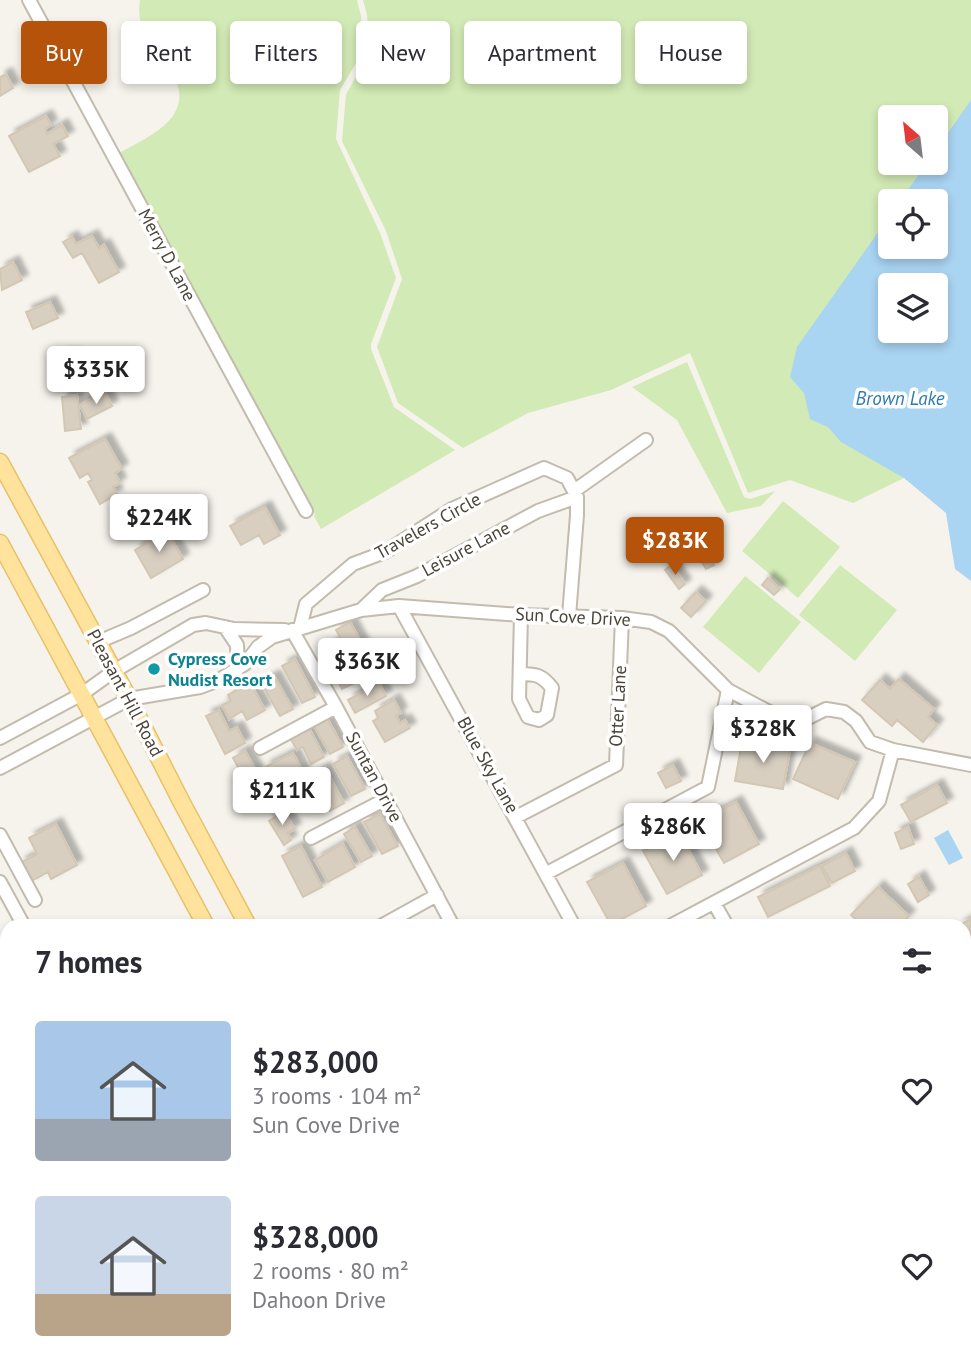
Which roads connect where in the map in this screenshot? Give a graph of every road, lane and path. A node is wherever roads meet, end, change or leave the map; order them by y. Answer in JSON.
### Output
{"nodes":[{"id":1,"x":29,"y":0,"type":"edge"},
{"id":2,"x":646,"y":440,"type":"dead end"},
{"id":3,"x":0,"y":462,"type":"edge"},
{"id":4,"x":575,"y":494,"type":"junction"},
{"id":5,"x":306,"y":511,"type":"dead end"},
{"id":6,"x":0,"y":543,"type":"edge"},
{"id":7,"x":203,"y":590,"type":"dead end"},
{"id":8,"x":399,"y":606,"type":"junction"},
{"id":9,"x":361,"y":610,"type":"junction"},
{"id":10,"x":521,"y":615,"type":"junction"},
{"id":11,"x":569,"y":616,"type":"junction"},
{"id":12,"x":622,"y":618,"type":"junction"},
{"id":13,"x":225,"y":627,"type":"junction"},
{"id":14,"x":296,"y":629,"type":"junction"},
{"id":15,"x":98,"y":642,"type":"junction"},
{"id":16,"x":238,"y":668,"type":"junction"},
{"id":17,"x":114,"y":671,"type":"junction"},
{"id":18,"x":521,"y":674,"type":"dead end"},
{"id":19,"x":728,"y":690,"type":"junction"},
{"id":20,"x":82,"y":694,"type":"junction"},
{"id":21,"x":129,"y":699,"type":"junction"},
{"id":22,"x":336,"y":708,"type":"junction"},
{"id":23,"x":94,"y":716,"type":"junction"},
{"id":24,"x":0,"y":738,"type":"edge"},
{"id":25,"x":260,"y":748,"type":"dead end"},
{"id":26,"x":892,"y":750,"type":"junction"},
{"id":27,"x":971,"y":765,"type":"edge"},
{"id":28,"x":0,"y":768,"type":"edge"},
{"id":29,"x":386,"y":799,"type":"junction"},
{"id":30,"x":516,"y":817,"type":"junction"},
{"id":31,"x":0,"y":835,"type":"edge"},
{"id":32,"x":311,"y":838,"type":"dead end"},
{"id":33,"x":547,"y":873,"type":"junction"},
{"id":34,"x":0,"y":882,"type":"edge"},
{"id":35,"x":437,"y":895,"type":"junction"},
{"id":36,"x":35,"y":900,"type":"dead end"},
{"id":37,"x":714,"y":903,"type":"junction"},
{"id":38,"x":20,"y":919,"type":"edge"},
{"id":39,"x":202,"y":919,"type":"edge"},
{"id":40,"x":244,"y":919,"type":"edge"},
{"id":41,"x":394,"y":919,"type":"edge"},
{"id":42,"x":449,"y":919,"type":"edge"},
{"id":43,"x":570,"y":919,"type":"edge"},
{"id":44,"x":683,"y":919,"type":"edge"},
{"id":45,"x":723,"y":919,"type":"edge"}],
"edges":[{"from":1,"to":5,"type":"street","name":"Merry D Lane"},
{"from":2,"to":4,"type":"street","name":"Leisure Lane"},
{"from":3,"to":15,"type":"main road","name":"Pleasant Hill Road"},
{"from":4,"to":9,"type":"street","name":"Leisure Lane"},
{"from":4,"to":11,"type":"street"},
{"from":4,"to":14,"type":"street","name":"Travelers Circle"},
{"from":6,"to":20,"type":"main road"},
{"from":7,"to":15,"type":"street"},
{"from":8,"to":9,"type":"street","name":"Sun Cove Drive"},
{"from":8,"to":10,"type":"street","name":"Sun Cove Drive"},
{"from":8,"to":30,"type":"street","name":"Blue Sky Lane"},
{"from":9,"to":14,"type":"street","name":"Sun Cove Drive"},
{"from":10,"to":11,"type":"street","name":"Sun Cove Drive"},
{"from":10,"to":18,"type":"street"},
{"from":11,"to":12,"type":"street","name":"Sun Cove Drive"},
{"from":12,"to":19,"type":"street","name":"Sun Cove Drive"},
{"from":12,"to":30,"type":"street","name":"Otter Lane"},
{"from":13,"to":14,"type":"street","name":"Sun Cove Drive"},
{"from":13,"to":16,"type":"street"},
{"from":13,"to":17,"type":"street","name":"Sun Cove Drive"},
{"from":14,"to":16,"type":"street","name":"Sun Cove Drive"},
{"from":14,"to":22,"type":"street","name":"Suntan Drive"},
{"from":15,"to":17,"type":"main road","name":"Pleasant Hill Road"},
{"from":16,"to":21,"type":"street","name":"Sun Cove Drive"},
{"from":17,"to":20,"type":"street","name":"Sun Cove Drive"},
{"from":17,"to":21,"type":"main road","name":"Pleasant Hill Road"},
{"from":19,"to":26,"type":"street","name":"Sun Cove Drive"},
{"from":19,"to":33,"type":"street"},
{"from":20,"to":23,"type":"main road"},
{"from":20,"to":24,"type":"street","name":"Sun Cove Drive"},
{"from":21,"to":23,"type":"street","name":"Sun Cove Drive"},
{"from":21,"to":40,"type":"main road","name":"Pleasant Hill Road"},
{"from":22,"to":25,"type":"street"},
{"from":22,"to":29,"type":"street","name":"Suntan Drive"},
{"from":23,"to":28,"type":"street","name":"Sun Cove Drive"},
{"from":23,"to":39,"type":"main road"},
{"from":26,"to":27,"type":"street","name":"Sun Cove Drive"},
{"from":26,"to":37,"type":"street"},
{"from":29,"to":32,"type":"street"},
{"from":29,"to":35,"type":"street","name":"Suntan Drive"},
{"from":30,"to":33,"type":"street","name":"Blue Sky Lane"},
{"from":31,"to":36,"type":"street"},
{"from":33,"to":43,"type":"street","name":"Blue Sky Lane"},
{"from":34,"to":38,"type":"street"},
{"from":35,"to":41,"type":"street"},
{"from":35,"to":42,"type":"street","name":"Suntan Drive"},
{"from":37,"to":44,"type":"street"},
{"from":37,"to":45,"type":"street"}]}
